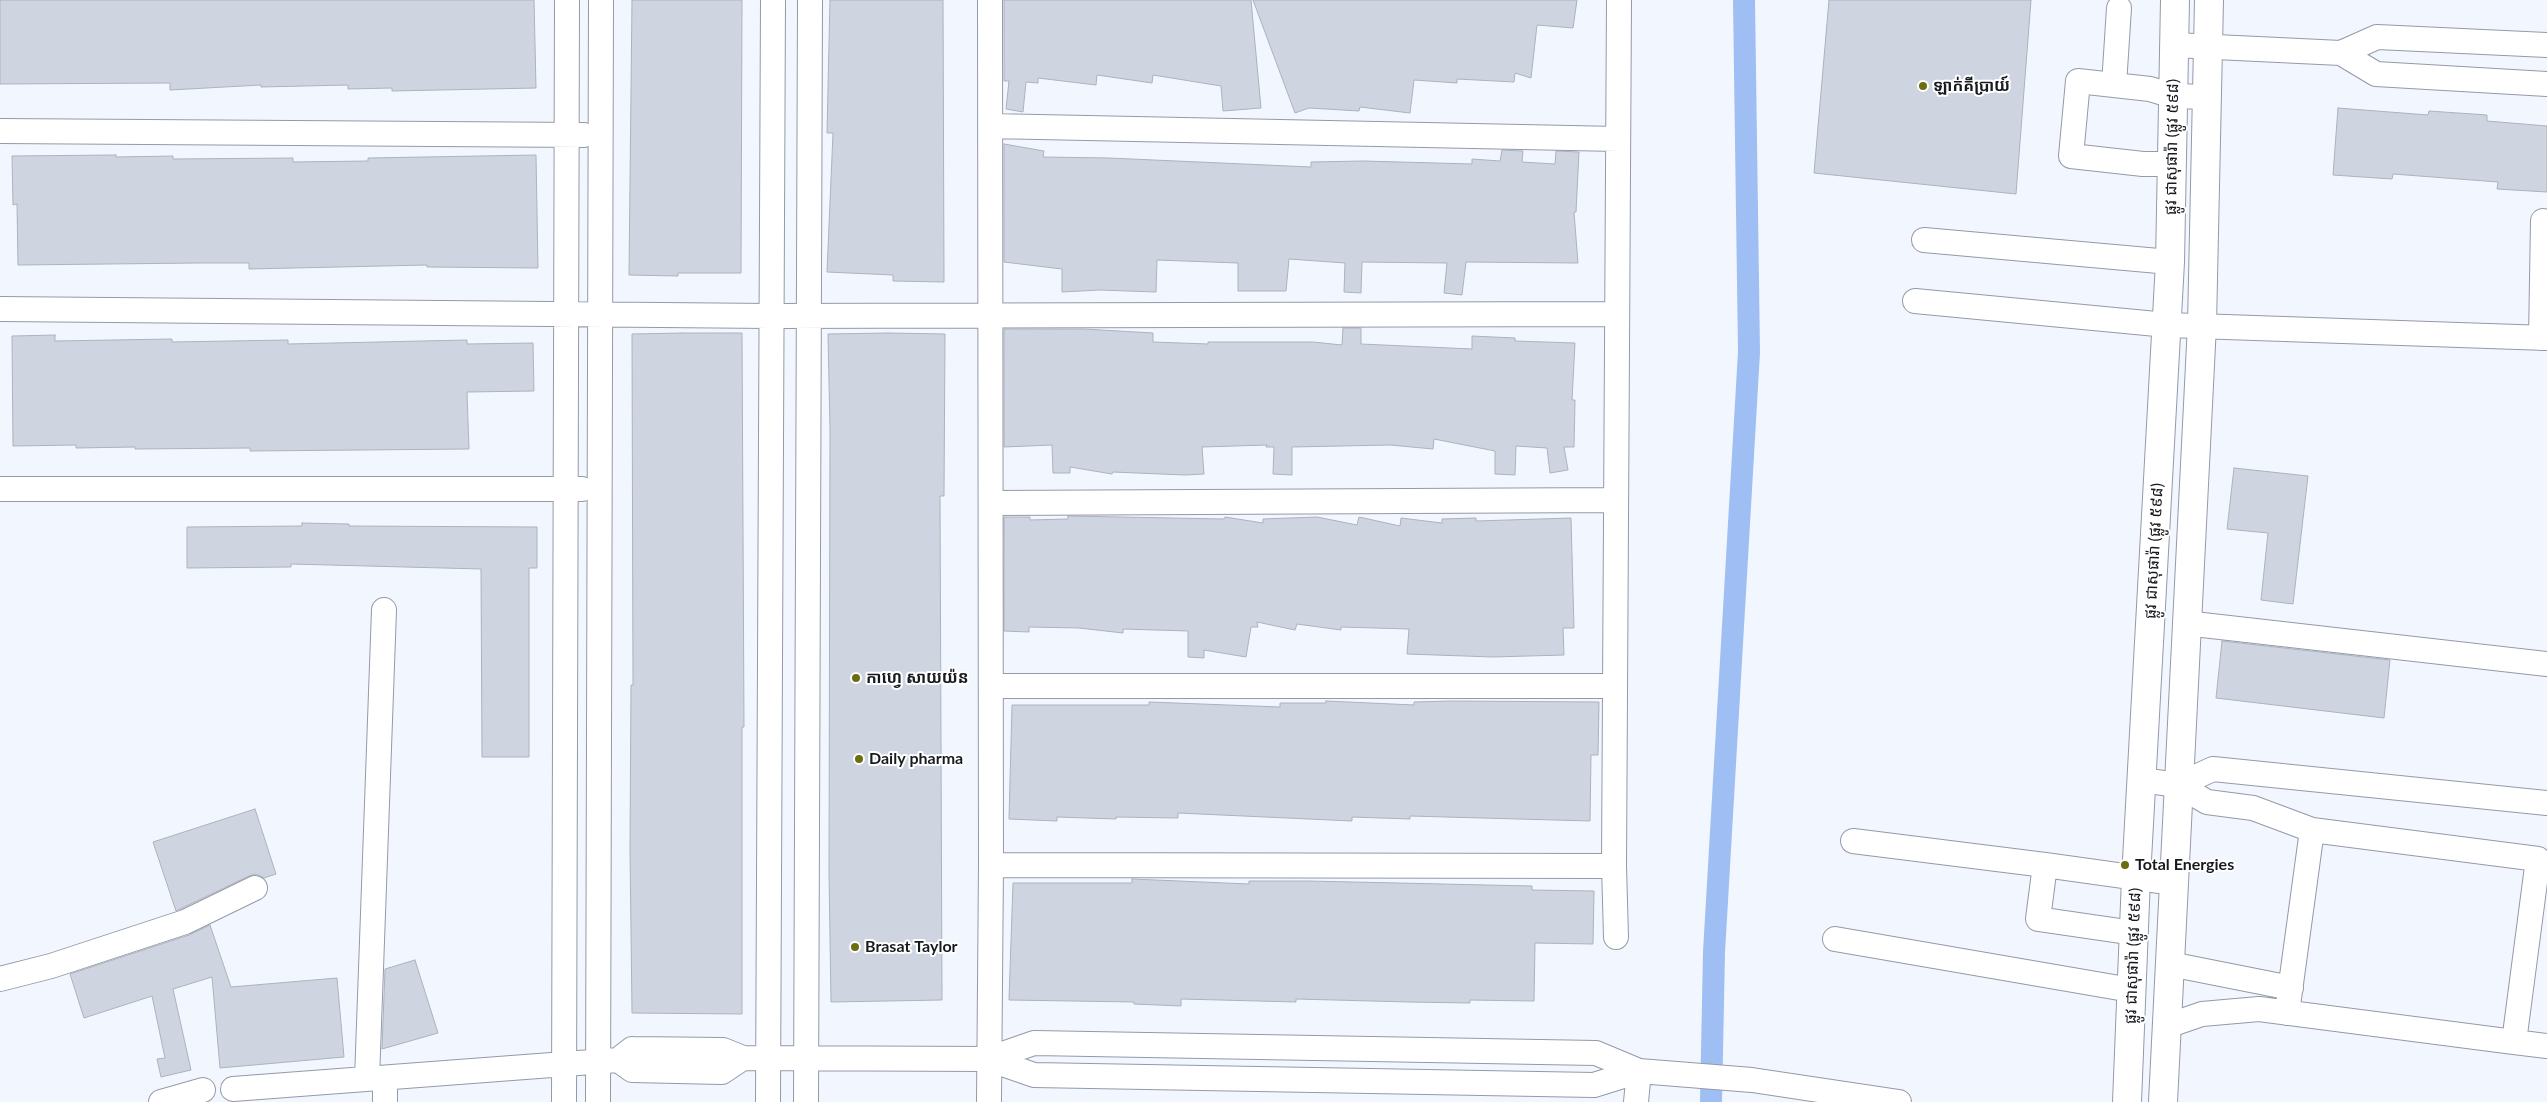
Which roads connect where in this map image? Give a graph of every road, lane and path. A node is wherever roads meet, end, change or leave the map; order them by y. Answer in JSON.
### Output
{"nodes":[{"id":1,"x":567,"y":0,"type":"edge"},
{"id":2,"x":601,"y":0,"type":"edge"},
{"id":3,"x":773,"y":0,"type":"edge"},
{"id":4,"x":810,"y":0,"type":"edge"},
{"id":5,"x":990,"y":0,"type":"edge"},
{"id":6,"x":1619,"y":0,"type":"edge"},
{"id":7,"x":2175,"y":0,"type":"edge"},
{"id":8,"x":2209,"y":0,"type":"edge"},
{"id":9,"x":2119,"y":8,"type":"dead end"},
{"id":10,"x":2174,"y":45,"type":"junction"},
{"id":11,"x":2547,"y":45,"type":"edge"},
{"id":12,"x":2208,"y":47,"type":"junction"},
{"id":13,"x":2341,"y":53,"type":"junction"},
{"id":14,"x":2547,"y":84,"type":"edge"},
{"id":15,"x":2114,"y":85,"type":"junction"},
{"id":16,"x":2174,"y":96,"type":"junction"},
{"id":17,"x":2207,"y":97,"type":"junction"},
{"id":18,"x":990,"y":126,"type":"junction"},
{"id":19,"x":0,"y":131,"type":"edge"},
{"id":20,"x":567,"y":135,"type":"junction"},
{"id":21,"x":600,"y":135,"type":"junction"},
{"id":22,"x":1618,"y":139,"type":"junction"},
{"id":23,"x":2172,"y":164,"type":"junction"},
{"id":24,"x":772,"y":197,"type":"junction"},
{"id":25,"x":809,"y":199,"type":"junction"},
{"id":26,"x":2543,"y":221,"type":"dead end"},
{"id":27,"x":1924,"y":240,"type":"dead end"},
{"id":28,"x":2170,"y":262,"type":"junction"},
{"id":29,"x":1915,"y":301,"type":"dead end"},
{"id":30,"x":0,"y":309,"type":"edge"},
{"id":31,"x":567,"y":313,"type":"junction"},
{"id":32,"x":600,"y":314,"type":"junction"},
{"id":33,"x":990,"y":314,"type":"junction"},
{"id":34,"x":1616,"y":314,"type":"junction"},
{"id":35,"x":771,"y":316,"type":"junction"},
{"id":36,"x":809,"y":316,"type":"junction"},
{"id":37,"x":2167,"y":325,"type":"junction"},
{"id":38,"x":2202,"y":325,"type":"junction"},
{"id":39,"x":2544,"y":338,"type":"edge"},
{"id":40,"x":771,"y":447,"type":"junction"},
{"id":41,"x":808,"y":447,"type":"junction"},
{"id":42,"x":0,"y":489,"type":"edge"},
{"id":43,"x":566,"y":489,"type":"junction"},
{"id":44,"x":599,"y":489,"type":"junction"},
{"id":45,"x":1616,"y":500,"type":"junction"},
{"id":46,"x":991,"y":503,"type":"junction"},
{"id":47,"x":384,"y":610,"type":"dead end"},
{"id":48,"x":2185,"y":623,"type":"junction"},
{"id":49,"x":2547,"y":664,"type":"edge"},
{"id":50,"x":991,"y":686,"type":"junction"},
{"id":51,"x":1615,"y":686,"type":"junction"},
{"id":52,"x":770,"y":699,"type":"junction"},
{"id":53,"x":808,"y":699,"type":"junction"},
{"id":54,"x":565,"y":773,"type":"junction"},
{"id":55,"x":2257,"y":774,"type":"junction"},
{"id":56,"x":598,"y":776,"type":"junction"},
{"id":57,"x":2141,"y":780,"type":"junction"},
{"id":58,"x":2178,"y":785,"type":"junction"},
{"id":59,"x":2547,"y":803,"type":"edge"},
{"id":60,"x":2253,"y":808,"type":"junction"},
{"id":61,"x":2312,"y":830,"type":"junction"},
{"id":62,"x":1854,"y":841,"type":"dead end"},
{"id":63,"x":2543,"y":859,"type":"edge"},
{"id":64,"x":991,"y":865,"type":"junction"},
{"id":65,"x":2046,"y":865,"type":"junction"},
{"id":66,"x":1614,"y":866,"type":"junction"},
{"id":67,"x":2136,"y":878,"type":"junction"},
{"id":68,"x":2174,"y":883,"type":"junction"},
{"id":69,"x":255,"y":888,"type":"dead end"},
{"id":70,"x":2134,"y":933,"type":"junction"},
{"id":71,"x":769,"y":936,"type":"junction"},
{"id":72,"x":807,"y":937,"type":"junction"},
{"id":73,"x":1616,"y":937,"type":"dead end"},
{"id":74,"x":1834,"y":939,"type":"dead end"},
{"id":75,"x":2170,"y":964,"type":"junction"},
{"id":76,"x":6,"y":977,"type":"edge"},
{"id":77,"x":2291,"y":988,"type":"junction"},
{"id":78,"x":2131,"y":990,"type":"junction"},
{"id":79,"x":2287,"y":1013,"type":"junction"},
{"id":80,"x":2167,"y":1026,"type":"junction"},
{"id":81,"x":2514,"y":1042,"type":"junction"},
{"id":82,"x":2547,"y":1046,"type":"edge"},
{"id":83,"x":1351,"y":1049,"type":"junction"},
{"id":84,"x":1509,"y":1051,"type":"junction"},
{"id":85,"x":768,"y":1058,"type":"junction"},
{"id":86,"x":807,"y":1059,"type":"junction"},
{"id":87,"x":988,"y":1059,"type":"junction"},
{"id":88,"x":608,"y":1060,"type":"junction"},
{"id":89,"x":564,"y":1064,"type":"junction"},
{"id":90,"x":1639,"y":1071,"type":"junction"},
{"id":91,"x":376,"y":1078,"type":"junction"},
{"id":92,"x":1352,"y":1081,"type":"junction"},
{"id":93,"x":1510,"y":1084,"type":"junction"},
{"id":94,"x":203,"y":1090,"type":"dead end"},
{"id":95,"x":233,"y":1090,"type":"dead end"},
{"id":96,"x":161,"y":1102,"type":"edge"},
{"id":97,"x":385,"y":1102,"type":"edge"},
{"id":98,"x":564,"y":1102,"type":"edge"},
{"id":99,"x":598,"y":1102,"type":"edge"},
{"id":100,"x":768,"y":1102,"type":"edge"},
{"id":101,"x":806,"y":1102,"type":"edge"},
{"id":102,"x":989,"y":1102,"type":"edge"},
{"id":103,"x":1636,"y":1102,"type":"edge"},
{"id":104,"x":1899,"y":1102,"type":"edge"},
{"id":105,"x":2127,"y":1102,"type":"edge"},
{"id":106,"x":2163,"y":1102,"type":"edge"}],
"edges":[{"from":1,"to":20,"type":"street"},
{"from":2,"to":21,"type":"street"},
{"from":3,"to":24,"type":"street"},
{"from":4,"to":25,"type":"street"},
{"from":5,"to":18,"type":"street"},
{"from":6,"to":22,"type":"street"},
{"from":7,"to":10,"type":"main road","name":"ផ្លូវ ជាសុផារ៉ា (ផ្លូវ ៥៩៨)"},
{"from":8,"to":12,"type":"main road","name":"ផ្លូវ ជាសុផារ៉ា (ផ្លូវ ៥៩៨)"},
{"from":9,"to":15,"type":"street"},
{"from":10,"to":12,"type":"street"},
{"from":10,"to":16,"type":"main road","name":"ផ្លូវ ជាសុផារ៉ា (ផ្លូវ ៥៩៨)"},
{"from":11,"to":13,"type":"street"},
{"from":12,"to":13,"type":"street"},
{"from":12,"to":17,"type":"main road","name":"ផ្លូវ ជាសុផារ៉ា (ផ្លូវ ៥៩៨)"},
{"from":13,"to":14,"type":"street"},
{"from":15,"to":16,"type":"street"},
{"from":15,"to":23,"type":"street"},
{"from":16,"to":17,"type":"street"},
{"from":16,"to":23,"type":"main road","name":"ផ្លូវ ជាសុផារ៉ា (ផ្លូវ ៥៩៨)"},
{"from":17,"to":38,"type":"main road","name":"ផ្លូវ ជាសុផារ៉ា (ផ្លូវ ៥៩៨)"},
{"from":18,"to":22,"type":"street"},
{"from":18,"to":33,"type":"street"},
{"from":19,"to":20,"type":"street"},
{"from":20,"to":21,"type":"street"},
{"from":20,"to":31,"type":"street"},
{"from":21,"to":32,"type":"street"},
{"from":22,"to":34,"type":"street"},
{"from":23,"to":28,"type":"main road","name":"ផ្លូវ ជាសុផារ៉ា (ផ្លូវ ៥៩៨)"},
{"from":24,"to":25,"type":"street"},
{"from":24,"to":35,"type":"street"},
{"from":25,"to":36,"type":"street"},
{"from":26,"to":39,"type":"street"},
{"from":27,"to":28,"type":"street"},
{"from":28,"to":37,"type":"main road","name":"ផ្លូវ ជាសុផារ៉ា (ផ្លូវ ៥៩៨)"},
{"from":29,"to":37,"type":"street"},
{"from":30,"to":31,"type":"street"},
{"from":31,"to":32,"type":"street"},
{"from":31,"to":43,"type":"street"},
{"from":32,"to":35,"type":"street"},
{"from":32,"to":44,"type":"street"},
{"from":33,"to":34,"type":"street"},
{"from":33,"to":36,"type":"street"},
{"from":33,"to":46,"type":"street"},
{"from":34,"to":45,"type":"street"},
{"from":35,"to":36,"type":"street"},
{"from":35,"to":40,"type":"street"},
{"from":36,"to":41,"type":"street"},
{"from":37,"to":38,"type":"street"},
{"from":37,"to":57,"type":"main road","name":"ផ្លូវ ជាសុផារ៉ា (ផ្លូវ ៥៩៨)"},
{"from":38,"to":39,"type":"street"},
{"from":38,"to":48,"type":"main road","name":"ផ្លូវ ជាសុផារ៉ា (ផ្លូវ ៥៩៨)"},
{"from":40,"to":41,"type":"street"},
{"from":40,"to":52,"type":"street"},
{"from":41,"to":53,"type":"street"},
{"from":42,"to":43,"type":"street"},
{"from":43,"to":44,"type":"street"},
{"from":43,"to":54,"type":"street"},
{"from":44,"to":56,"type":"street"},
{"from":45,"to":46,"type":"street"},
{"from":45,"to":51,"type":"street"},
{"from":46,"to":50,"type":"street"},
{"from":47,"to":91,"type":"street"},
{"from":48,"to":49,"type":"street"},
{"from":48,"to":58,"type":"main road","name":"ផ្លូវ ជាសុផារ៉ា (ផ្លូវ ៥៩៨)"},
{"from":50,"to":51,"type":"street"},
{"from":50,"to":64,"type":"street"},
{"from":51,"to":66,"type":"street"},
{"from":52,"to":53,"type":"street"},
{"from":52,"to":71,"type":"street"},
{"from":53,"to":72,"type":"street"},
{"from":54,"to":56,"type":"street"},
{"from":54,"to":89,"type":"street"},
{"from":55,"to":58,"type":"street"},
{"from":55,"to":59,"type":"street"},
{"from":55,"to":60,"type":"street"},
{"from":56,"to":88,"type":"street"},
{"from":57,"to":58,"type":"street"},
{"from":57,"to":67,"type":"main road","name":"ផ្លូវ ជាសុផារ៉ា (ផ្លូវ ៥៩៨)"},
{"from":58,"to":60,"type":"street"},
{"from":58,"to":68,"type":"main road","name":"ផ្លូវ ជាសុផារ៉ា (ផ្លូវ ៥៩៨)"},
{"from":60,"to":61,"type":"street"},
{"from":61,"to":63,"type":"street"},
{"from":61,"to":77,"type":"street"},
{"from":62,"to":65,"type":"street"},
{"from":63,"to":81,"type":"street"},
{"from":64,"to":66,"type":"street"},
{"from":64,"to":87,"type":"street"},
{"from":65,"to":67,"type":"street"},
{"from":65,"to":70,"type":"street"},
{"from":66,"to":73,"type":"street"},
{"from":67,"to":68,"type":"street"},
{"from":67,"to":70,"type":"main road","name":"ផ្លូវ ជាសុផារ៉ា (ផ្លូវ ៥៩៨)"},
{"from":68,"to":75,"type":"main road","name":"ផ្លូវ ជាសុផារ៉ា (ផ្លូវ ៥៩៨)"},
{"from":69,"to":76,"type":"street"},
{"from":70,"to":78,"type":"main road","name":"ផ្លូវ ជាសុផារ៉ា (ផ្លូវ ៥៩៨)"},
{"from":71,"to":72,"type":"street"},
{"from":71,"to":85,"type":"street"},
{"from":72,"to":86,"type":"street"},
{"from":74,"to":78,"type":"street"},
{"from":75,"to":77,"type":"street"},
{"from":75,"to":80,"type":"main road","name":"ផ្លូវ ជាសុផារ៉ា (ផ្លូវ ៥៩៨)"},
{"from":77,"to":79,"type":"street"},
{"from":78,"to":105,"type":"main road","name":"ផ្លូវ ជាសុផារ៉ា (ផ្លូវ ៥៩៨)"},
{"from":79,"to":80,"type":"street"},
{"from":79,"to":81,"type":"street"},
{"from":80,"to":106,"type":"main road","name":"ផ្លូវ ជាសុផារ៉ា (ផ្លូវ ៥៩៨)"},
{"from":81,"to":82,"type":"street"},
{"from":83,"to":84,"type":"street"},
{"from":83,"to":87,"type":"street"},
{"from":83,"to":92,"type":"street"},
{"from":84,"to":90,"type":"street"},
{"from":84,"to":93,"type":"street"},
{"from":85,"to":86,"type":"street"},
{"from":85,"to":88,"type":"street"},
{"from":85,"to":100,"type":"street"},
{"from":86,"to":87,"type":"street"},
{"from":86,"to":101,"type":"street"},
{"from":87,"to":92,"type":"street"},
{"from":87,"to":102,"type":"street"},
{"from":88,"to":89,"type":"street"},
{"from":88,"to":99,"type":"street"},
{"from":89,"to":91,"type":"street"},
{"from":89,"to":98,"type":"street"},
{"from":90,"to":93,"type":"street"},
{"from":90,"to":103,"type":"street"},
{"from":90,"to":104,"type":"street"},
{"from":91,"to":95,"type":"street"},
{"from":91,"to":97,"type":"street"},
{"from":92,"to":93,"type":"street"},
{"from":94,"to":96,"type":"street"}]}
